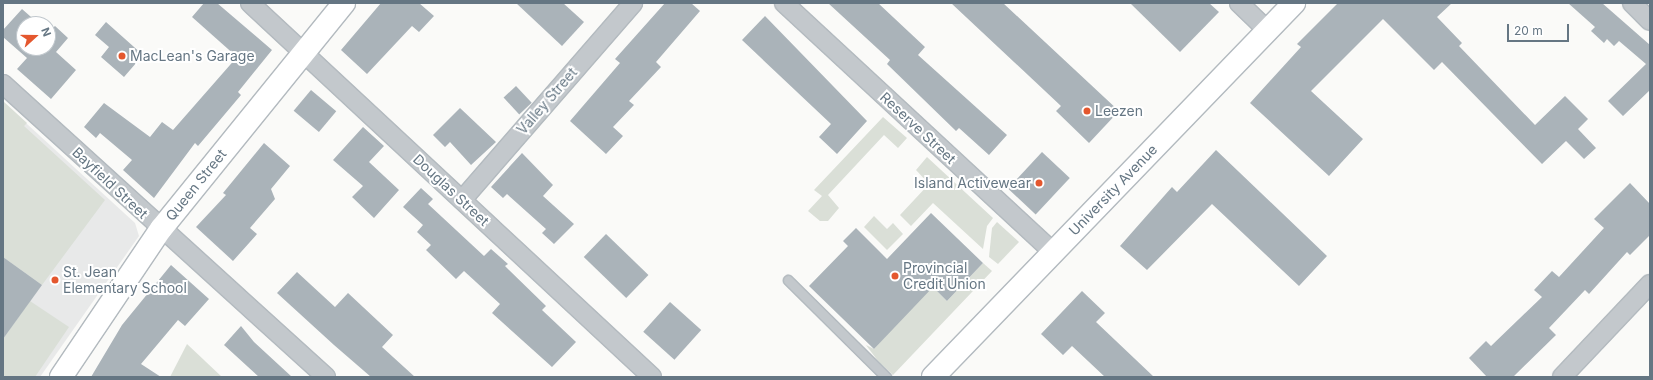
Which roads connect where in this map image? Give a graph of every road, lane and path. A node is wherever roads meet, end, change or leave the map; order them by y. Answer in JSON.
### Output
{"nodes":[{"id":1,"x":250,"y":3,"type":"edge"},
{"id":2,"x":344,"y":3,"type":"edge"},
{"id":3,"x":633,"y":3,"type":"edge"},
{"id":4,"x":784,"y":3,"type":"edge"},
{"id":5,"x":1239,"y":3,"type":"edge"},
{"id":6,"x":1294,"y":3,"type":"edge"},
{"id":7,"x":1632,"y":3,"type":"edge"},
{"id":8,"x":1650,"y":21,"type":"edge"},
{"id":9,"x":1267,"y":30,"type":"junction"},
{"id":10,"x":303,"y":52,"type":"junction"},
{"id":11,"x":3,"y":84,"type":"edge"},
{"id":12,"x":462,"y":200,"type":"junction"},
{"id":13,"x":161,"y":229,"type":"junction"},
{"id":14,"x":1053,"y":252,"type":"junction"},
{"id":15,"x":788,"y":280,"type":"dead end"},
{"id":16,"x":1650,"y":284,"type":"edge"},
{"id":17,"x":61,"y":377,"type":"edge"},
{"id":18,"x":326,"y":377,"type":"edge"},
{"id":19,"x":652,"y":377,"type":"edge"},
{"id":20,"x":886,"y":377,"type":"edge"},
{"id":21,"x":933,"y":377,"type":"edge"},
{"id":22,"x":1562,"y":377,"type":"edge"}],
"edges":[{"from":1,"to":10,"type":"street","name":"Douglas Street"},
{"from":2,"to":10,"type":"main road","name":"Queen Street"},
{"from":3,"to":12,"type":"street","name":"Valley Street"},
{"from":4,"to":14,"type":"street","name":"Reserve Street"},
{"from":5,"to":9,"type":"street"},
{"from":6,"to":9,"type":"main road","name":"University Avenue"},
{"from":7,"to":8,"type":"street"},
{"from":9,"to":14,"type":"main road","name":"University Avenue"},
{"from":10,"to":12,"type":"street","name":"Douglas Street"},
{"from":10,"to":13,"type":"main road","name":"Queen Street"},
{"from":11,"to":13,"type":"street","name":"Bayfield Street"},
{"from":12,"to":19,"type":"street","name":"Douglas Street"},
{"from":13,"to":17,"type":"main road","name":"Queen Street"},
{"from":13,"to":18,"type":"street","name":"Bayfield Street"},
{"from":14,"to":21,"type":"main road","name":"University Avenue"},
{"from":15,"to":20,"type":"lane"},
{"from":16,"to":22,"type":"street"}]}
